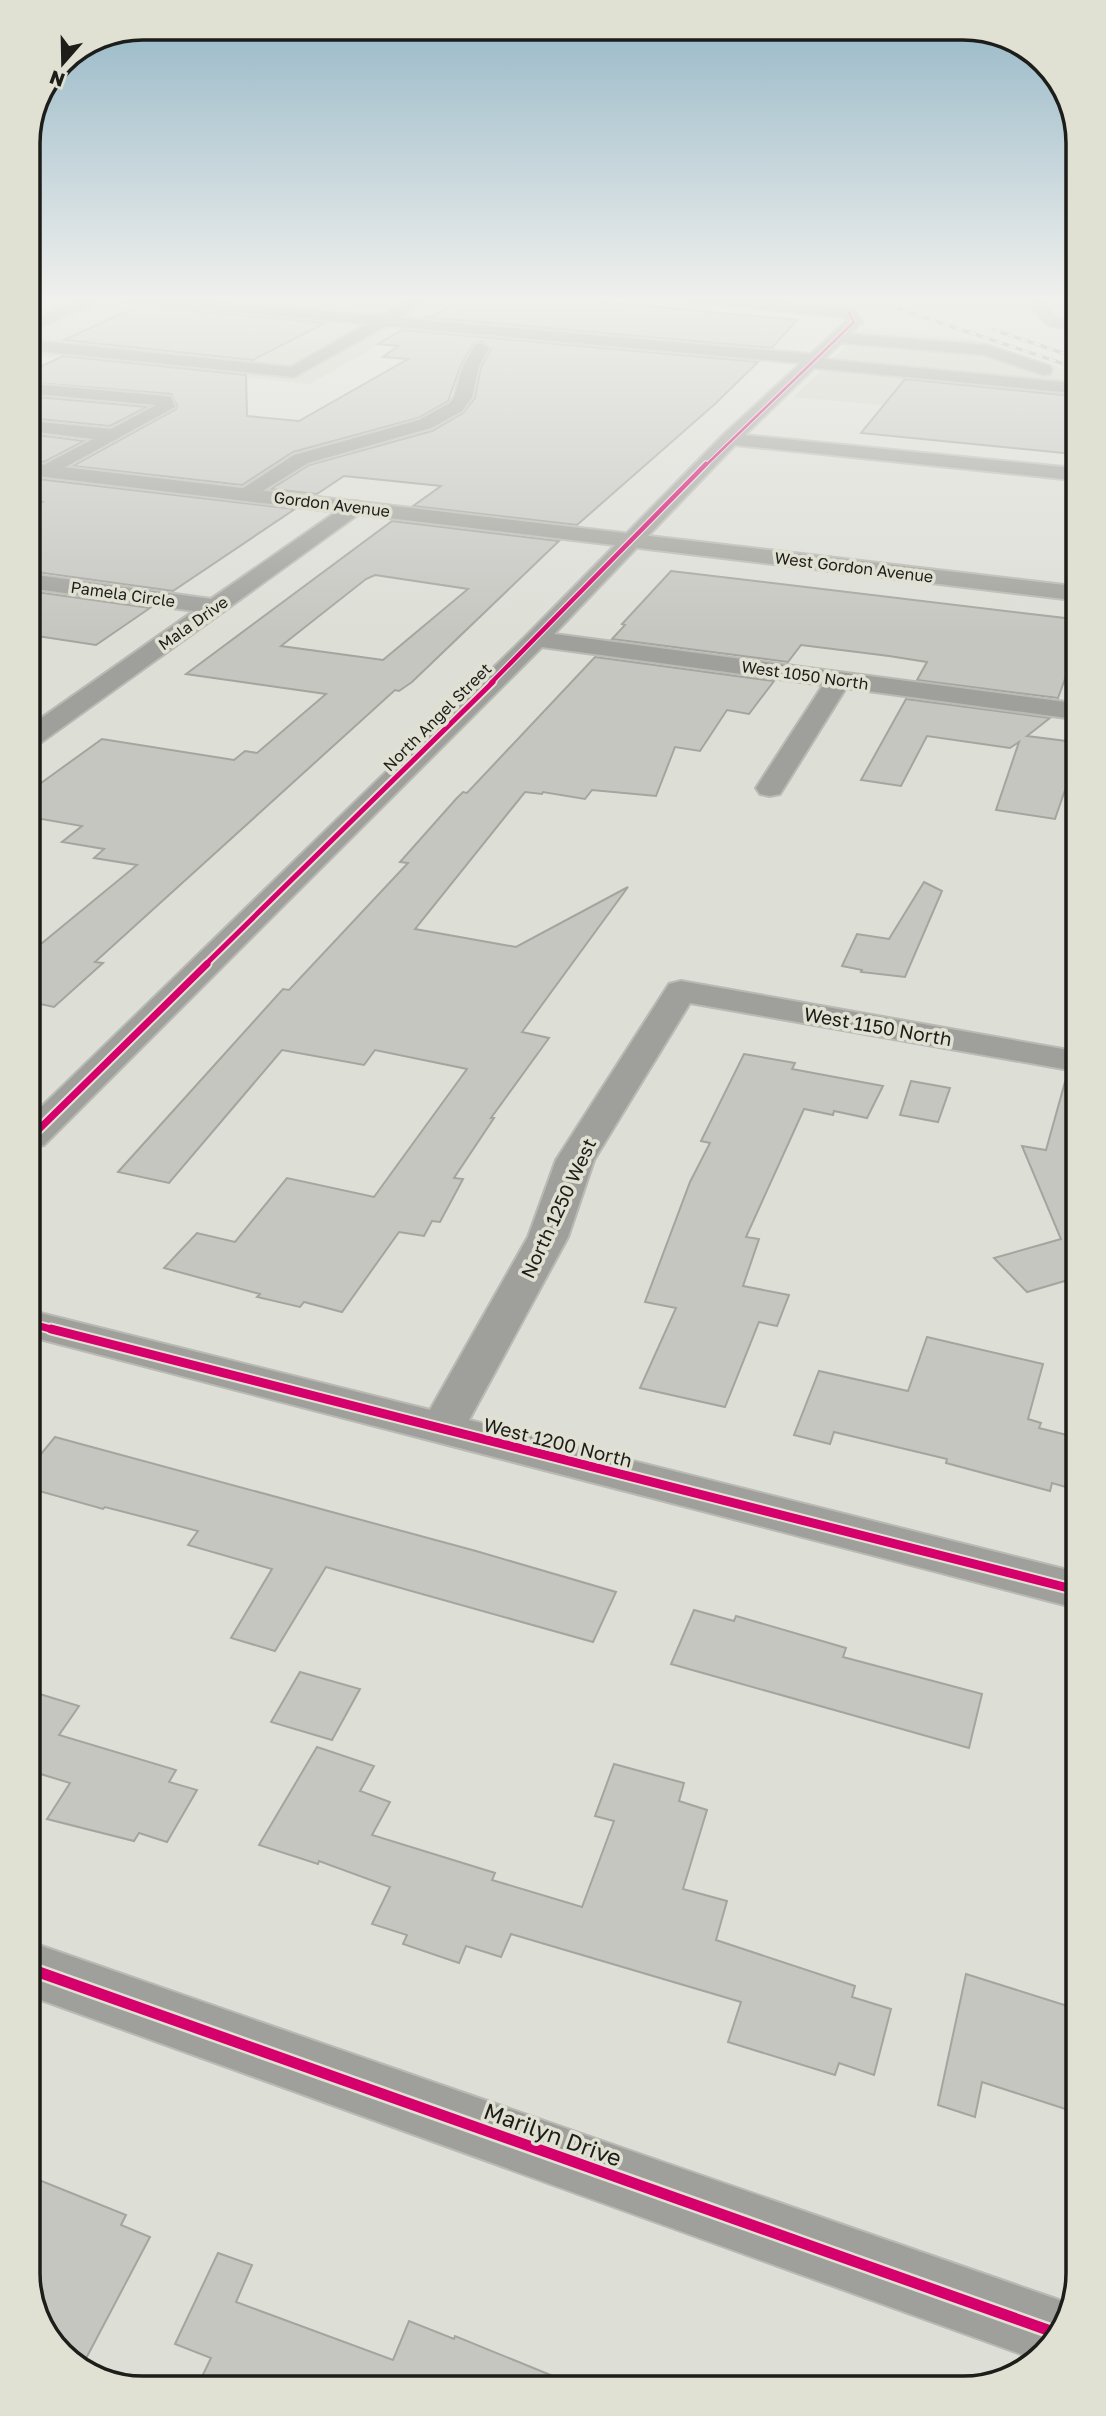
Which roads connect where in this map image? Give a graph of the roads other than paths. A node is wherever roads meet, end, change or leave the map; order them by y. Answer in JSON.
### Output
{"nodes":[{"id":1,"x":161,"y":410,"type":"edge"},
{"id":2,"x":452,"y":410,"type":"edge"},
{"id":3,"x":761,"y":410,"type":"edge"},
{"id":4,"x":40,"y":427,"type":"edge"},
{"id":5,"x":111,"y":435,"type":"junction"},
{"id":6,"x":730,"y":439,"type":"junction"},
{"id":7,"x":40,"y":469,"type":"edge"},
{"id":8,"x":40,"y":470,"type":"edge"},
{"id":9,"x":1066,"y":473,"type":"edge"},
{"id":10,"x":244,"y":494,"type":"junction"},
{"id":11,"x":356,"y":507,"type":"junction"},
{"id":12,"x":635,"y":540,"type":"junction"},
{"id":13,"x":40,"y":583,"type":"edge"},
{"id":14,"x":1066,"y":592,"type":"edge"},
{"id":15,"x":216,"y":607,"type":"junction"},
{"id":16,"x":536,"y":639,"type":"junction"},
{"id":17,"x":838,"y":680,"type":"junction"},
{"id":18,"x":1066,"y":710,"type":"edge"},
{"id":19,"x":40,"y":727,"type":"edge"},
{"id":20,"x":770,"y":788,"type":"dead end"},
{"id":21,"x":681,"y":991,"type":"joint"},
{"id":22,"x":1066,"y":1060,"type":"edge"},
{"id":23,"x":40,"y":1128,"type":"edge"},
{"id":24,"x":40,"y":1326,"type":"edge"},
{"id":25,"x":442,"y":1429,"type":"junction"},
{"id":26,"x":1066,"y":1587,"type":"edge"},
{"id":27,"x":40,"y":1972,"type":"edge"},
{"id":28,"x":1048,"y":2330,"type":"edge"}],
"edges":[{"from":1,"to":5,"type":"street"},
{"from":2,"to":10,"type":"street"},
{"from":3,"to":6,"type":"street","name":"North Angel Street"},
{"from":4,"to":5,"type":"street"},
{"from":5,"to":7,"type":"street"},
{"from":6,"to":9,"type":"street"},
{"from":6,"to":12,"type":"street","name":"North Angel Street"},
{"from":8,"to":10,"type":"main road","name":"Gordon Avenue"},
{"from":10,"to":11,"type":"main road","name":"Gordon Avenue"},
{"from":11,"to":12,"type":"main road","name":"Gordon Avenue"},
{"from":11,"to":15,"type":"street","name":"Mala Drive"},
{"from":12,"to":14,"type":"main road","name":"West Gordon Avenue"},
{"from":12,"to":16,"type":"street","name":"North Angel Street"},
{"from":13,"to":15,"type":"street","name":"Pamela Circle"},
{"from":15,"to":19,"type":"street","name":"Mala Drive"},
{"from":16,"to":17,"type":"street","name":"West 1050 North"},
{"from":16,"to":23,"type":"street","name":"North Angel Street"},
{"from":17,"to":18,"type":"street","name":"West 1050 North"},
{"from":17,"to":20,"type":"street"},
{"from":21,"to":22,"type":"street","name":"West 1150 North"},
{"from":21,"to":25,"type":"street","name":"North 1250 West"},
{"from":24,"to":25,"type":"street","name":"West 1200 North"},
{"from":25,"to":26,"type":"street","name":"West 1200 North"},
{"from":27,"to":28,"type":"street","name":"Marilyn Drive"}]}
